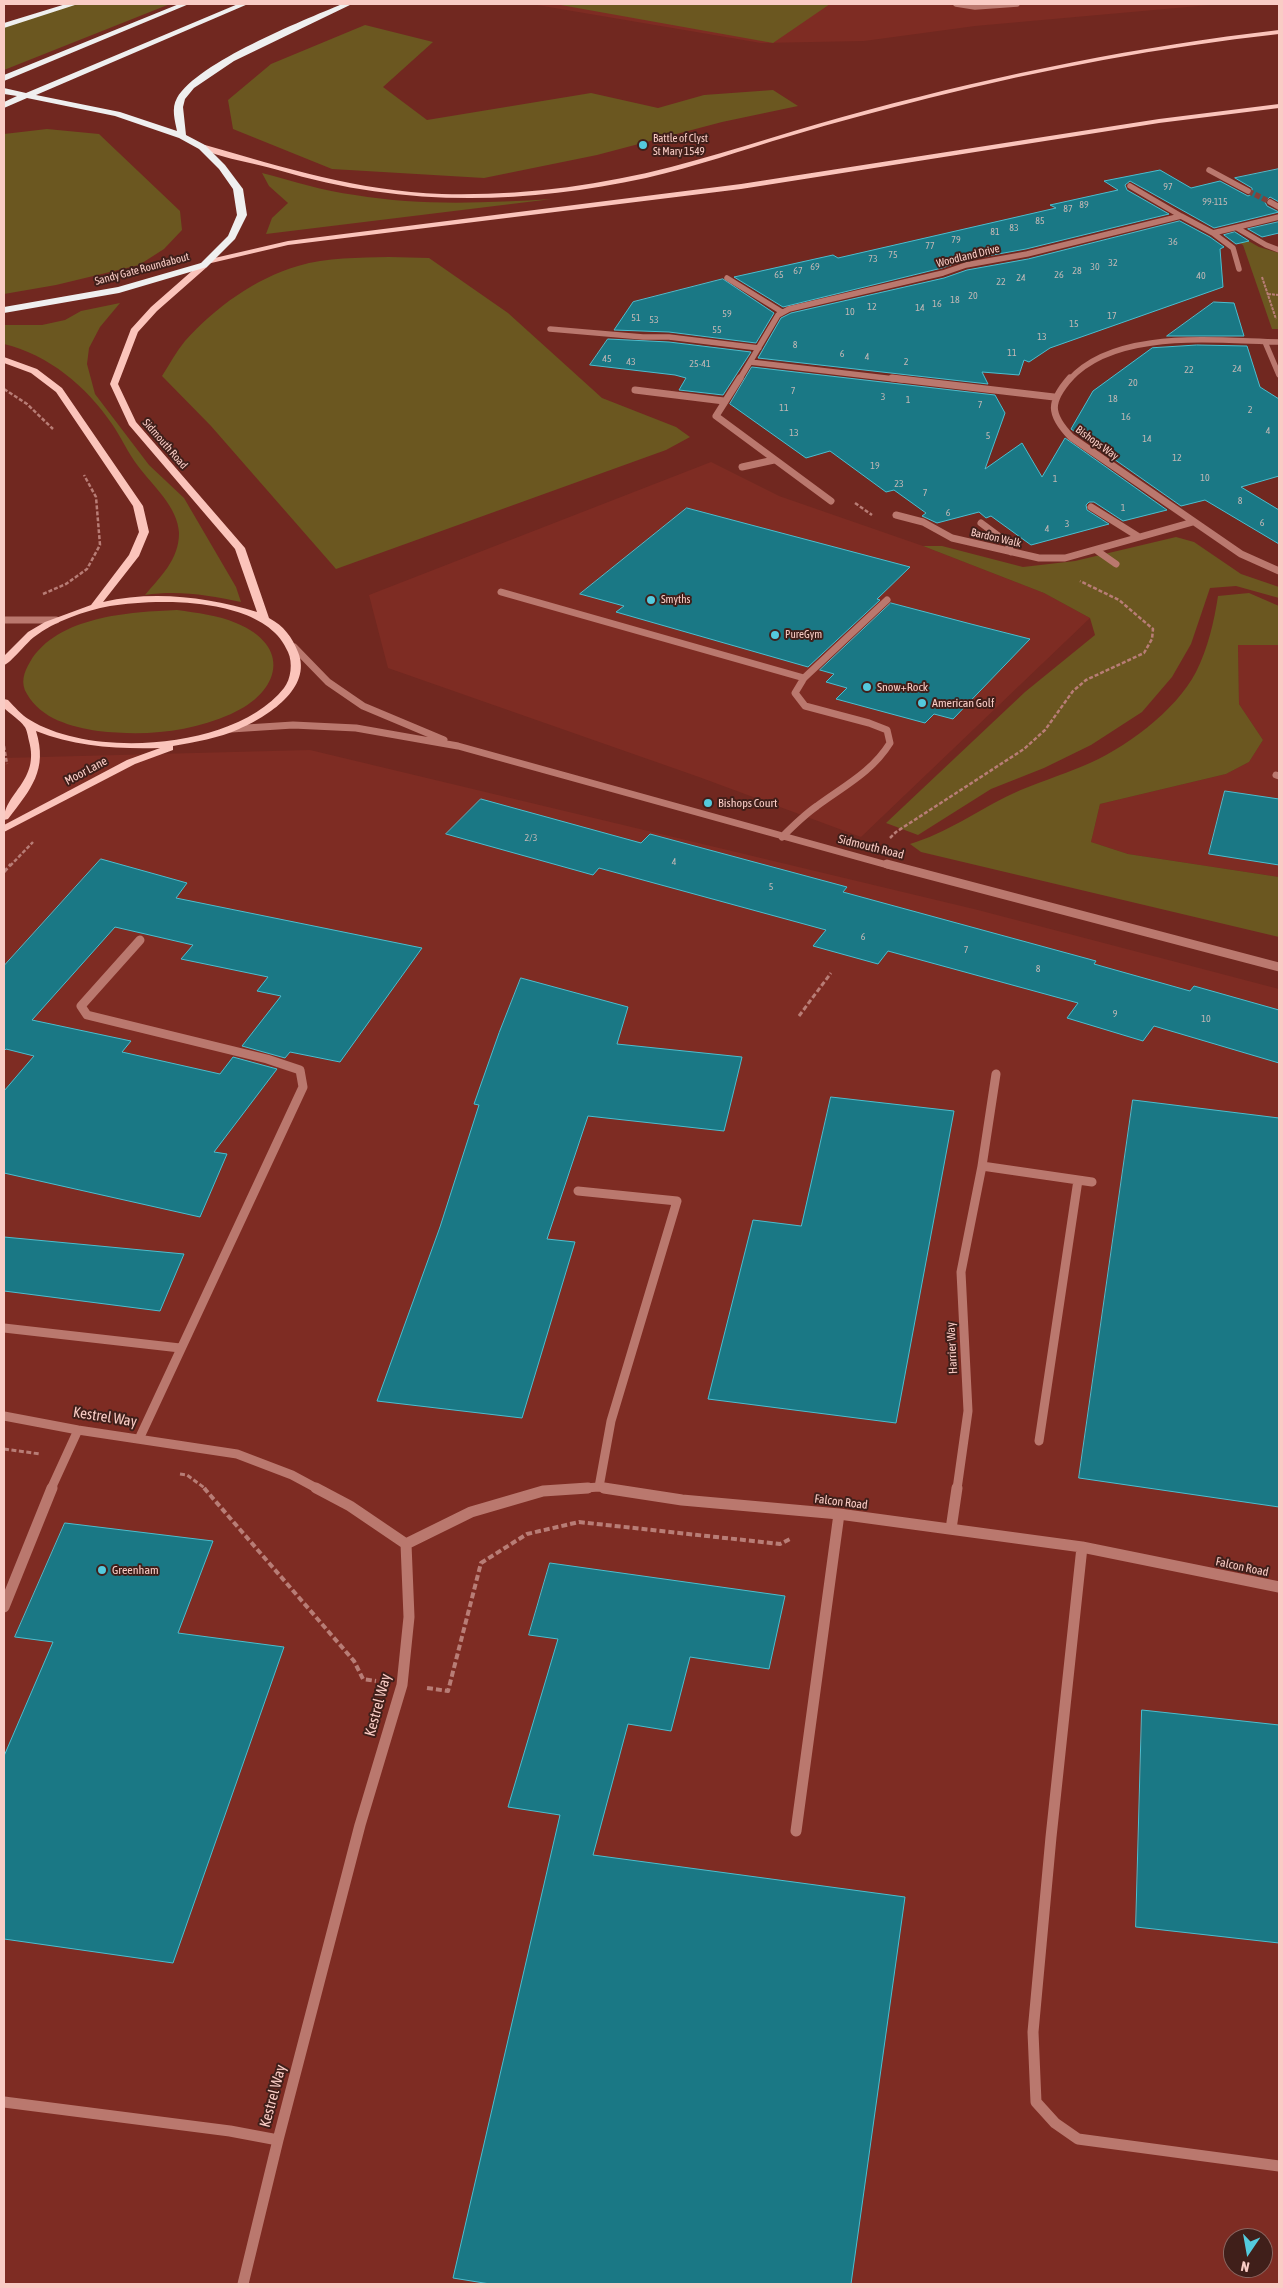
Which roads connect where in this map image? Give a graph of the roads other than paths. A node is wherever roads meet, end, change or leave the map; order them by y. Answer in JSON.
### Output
{"nodes":[{"id":1,"x":74,"y":4,"type":"edge"},
{"id":2,"x":185,"y":4,"type":"edge"},
{"id":3,"x":244,"y":4,"type":"edge"},
{"id":4,"x":348,"y":4,"type":"edge"},
{"id":5,"x":956,"y":4,"type":"edge"},
{"id":6,"x":1017,"y":4,"type":"edge"},
{"id":7,"x":4,"y":26,"type":"edge"},
{"id":8,"x":1279,"y":32,"type":"edge"},
{"id":9,"x":4,"y":78,"type":"edge"},
{"id":10,"x":4,"y":91,"type":"edge"},
{"id":11,"x":4,"y":105,"type":"edge"},
{"id":12,"x":1279,"y":106,"type":"edge"},
{"id":13,"x":182,"y":136,"type":"junction"},
{"id":14,"x":202,"y":147,"type":"junction"},
{"id":15,"x":1209,"y":170,"type":"dead end"},
{"id":16,"x":1130,"y":186,"type":"dead end"},
{"id":17,"x":1248,"y":191,"type":"tunnel mouth"},
{"id":18,"x":1270,"y":202,"type":"tunnel mouth"},
{"id":19,"x":1279,"y":207,"type":"edge"},
{"id":20,"x":1181,"y":216,"type":"junction"},
{"id":21,"x":1279,"y":217,"type":"edge"},
{"id":22,"x":1237,"y":228,"type":"junction"},
{"id":23,"x":1213,"y":234,"type":"junction"},
{"id":24,"x":1279,"y":250,"type":"edge"},
{"id":25,"x":206,"y":263,"type":"junction"},
{"id":26,"x":1239,"y":269,"type":"dead end"},
{"id":27,"x":727,"y":278,"type":"dead end"},
{"id":28,"x":4,"y":310,"type":"edge"},
{"id":29,"x":782,"y":312,"type":"junction"},
{"id":30,"x":550,"y":329,"type":"dead end"},
{"id":31,"x":1265,"y":342,"type":"junction"},
{"id":32,"x":1279,"y":342,"type":"edge"},
{"id":33,"x":759,"y":348,"type":"junction"},
{"id":34,"x":4,"y":360,"type":"edge"},
{"id":35,"x":750,"y":362,"type":"junction"},
{"id":36,"x":1279,"y":375,"type":"edge"},
{"id":37,"x":635,"y":390,"type":"dead end"},
{"id":38,"x":1054,"y":398,"type":"junction"},
{"id":39,"x":724,"y":402,"type":"junction"},
{"id":40,"x":774,"y":460,"type":"junction"},
{"id":41,"x":742,"y":467,"type":"dead end"},
{"id":42,"x":831,"y":500,"type":"road end"},
{"id":43,"x":1092,"y":506,"type":"dead end"},
{"id":44,"x":896,"y":515,"type":"dead end"},
{"id":45,"x":1193,"y":522,"type":"junction"},
{"id":46,"x":981,"y":523,"type":"dead end"},
{"id":47,"x":1139,"y":538,"type":"junction"},
{"id":48,"x":1096,"y":550,"type":"junction"},
{"id":49,"x":1011,"y":552,"type":"junction"},
{"id":50,"x":1116,"y":564,"type":"dead end"},
{"id":51,"x":1279,"y":571,"type":"edge"},
{"id":52,"x":501,"y":592,"type":"dead end"},
{"id":53,"x":887,"y":600,"type":"dead end"},
{"id":54,"x":94,"y":607,"type":"junction"},
{"id":55,"x":4,"y":620,"type":"edge"},
{"id":56,"x":56,"y":620,"type":"junction"},
{"id":57,"x":265,"y":620,"type":"junction"},
{"id":58,"x":294,"y":647,"type":"junction"},
{"id":59,"x":4,"y":662,"type":"edge"},
{"id":60,"x":804,"y":678,"type":"junction"},
{"id":61,"x":4,"y":702,"type":"edge"},
{"id":62,"x":29,"y":724,"type":"junction"},
{"id":63,"x":231,"y":729,"type":"junction"},
{"id":64,"x":182,"y":742,"type":"junction"},
{"id":65,"x":458,"y":746,"type":"junction"},
{"id":66,"x":4,"y":817,"type":"edge"},
{"id":67,"x":4,"y":829,"type":"edge"},
{"id":68,"x":782,"y":837,"type":"junction"},
{"id":69,"x":140,"y":940,"type":"dead end"},
{"id":70,"x":1279,"y":967,"type":"edge"},
{"id":71,"x":996,"y":1074,"type":"dead end"},
{"id":72,"x":982,"y":1166,"type":"junction"},
{"id":73,"x":1078,"y":1180,"type":"junction"},
{"id":74,"x":1092,"y":1182,"type":"dead end"},
{"id":75,"x":578,"y":1191,"type":"dead end"},
{"id":76,"x":4,"y":1328,"type":"edge"},
{"id":77,"x":180,"y":1348,"type":"junction"},
{"id":78,"x":4,"y":1416,"type":"edge"},
{"id":79,"x":78,"y":1430,"type":"junction"},
{"id":80,"x":139,"y":1439,"type":"junction"},
{"id":81,"x":1039,"y":1441,"type":"dead end"},
{"id":82,"x":599,"y":1487,"type":"junction"},
{"id":83,"x":838,"y":1514,"type":"junction"},
{"id":84,"x":951,"y":1530,"type":"junction"},
{"id":85,"x":406,"y":1544,"type":"junction"},
{"id":86,"x":1082,"y":1547,"type":"junction"},
{"id":87,"x":1279,"y":1588,"type":"edge"},
{"id":88,"x":4,"y":1607,"type":"edge"},
{"id":89,"x":796,"y":1831,"type":"dead end"},
{"id":90,"x":4,"y":2102,"type":"edge"},
{"id":91,"x":278,"y":2140,"type":"junction"},
{"id":92,"x":1279,"y":2166,"type":"edge"},
{"id":93,"x":243,"y":2284,"type":"edge"}],
"edges":[{"from":1,"to":7,"type":"highway"},
{"from":2,"to":9,"type":"highway"},
{"from":3,"to":11,"type":"highway"},
{"from":4,"to":13,"type":"highway"},
{"from":5,"to":6,"type":"street"},
{"from":8,"to":14,"type":"main road"},
{"from":10,"to":13,"type":"highway","name":"Sandy Gate Roundabout"},
{"from":12,"to":25,"type":"main road"},
{"from":13,"to":14,"type":"highway","name":"Sandy Gate Roundabout"},
{"from":14,"to":25,"type":"highway","name":"Sandy Gate Roundabout"},
{"from":15,"to":17,"type":"street"},
{"from":16,"to":20,"type":"street"},
{"from":18,"to":19,"type":"street"},
{"from":20,"to":23,"type":"street"},
{"from":20,"to":29,"type":"street","name":"Woodland Drive"},
{"from":21,"to":22,"type":"street"},
{"from":22,"to":23,"type":"street"},
{"from":22,"to":24,"type":"street"},
{"from":23,"to":26,"type":"street"},
{"from":25,"to":28,"type":"highway","name":"Sandy Gate Roundabout"},
{"from":25,"to":57,"type":"main road","name":"Sidmouth Road"},
{"from":27,"to":29,"type":"street"},
{"from":29,"to":33,"type":"street"},
{"from":30,"to":33,"type":"street"},
{"from":31,"to":32,"type":"street"},
{"from":31,"to":36,"type":"street"},
{"from":31,"to":38,"type":"street"},
{"from":33,"to":35,"type":"street"},
{"from":34,"to":54,"type":"main road"},
{"from":35,"to":38,"type":"street"},
{"from":35,"to":39,"type":"street"},
{"from":37,"to":39,"type":"street"},
{"from":38,"to":45,"type":"street","name":"Bishops Way"},
{"from":39,"to":40,"type":"street"},
{"from":40,"to":41,"type":"street"},
{"from":40,"to":42,"type":"street"},
{"from":43,"to":47,"type":"street"},
{"from":44,"to":49,"type":"street","name":"Bardon Walk"},
{"from":45,"to":47,"type":"street","name":"Bardon Walk"},
{"from":45,"to":51,"type":"street","name":"Bishops Way"},
{"from":46,"to":49,"type":"street"},
{"from":47,"to":48,"type":"street","name":"Bardon Walk"},
{"from":48,"to":49,"type":"street","name":"Bardon Walk"},
{"from":48,"to":50,"type":"street"},
{"from":52,"to":60,"type":"street"},
{"from":53,"to":60,"type":"street"},
{"from":54,"to":56,"type":"main road"},
{"from":54,"to":57,"type":"main road"},
{"from":55,"to":56,"type":"street"},
{"from":56,"to":59,"type":"main road"},
{"from":57,"to":58,"type":"main road"},
{"from":58,"to":63,"type":"main road"},
{"from":58,"to":65,"type":"street","name":"Sidmouth Road"},
{"from":60,"to":68,"type":"street"},
{"from":61,"to":62,"type":"main road"},
{"from":62,"to":64,"type":"main road"},
{"from":62,"to":66,"type":"main road"},
{"from":63,"to":64,"type":"main road"},
{"from":63,"to":65,"type":"street","name":"Sidmouth Road"},
{"from":64,"to":67,"type":"main road","name":"Moor Lane"},
{"from":65,"to":68,"type":"street","name":"Sidmouth Road"},
{"from":68,"to":70,"type":"street","name":"Sidmouth Road"},
{"from":69,"to":77,"type":"street"},
{"from":71,"to":72,"type":"street","name":"Harrier Way"},
{"from":72,"to":73,"type":"street"},
{"from":72,"to":84,"type":"street","name":"Harrier Way"},
{"from":73,"to":74,"type":"street"},
{"from":73,"to":81,"type":"street"},
{"from":75,"to":82,"type":"street"},
{"from":76,"to":77,"type":"street"},
{"from":77,"to":80,"type":"street"},
{"from":78,"to":79,"type":"street","name":"Kestrel Way"},
{"from":79,"to":80,"type":"street","name":"Kestrel Way"},
{"from":79,"to":88,"type":"street"},
{"from":80,"to":85,"type":"street","name":"Kestrel Way"},
{"from":82,"to":83,"type":"street","name":"Falcon Road"},
{"from":82,"to":85,"type":"street","name":"Falcon Road"},
{"from":83,"to":84,"type":"street","name":"Falcon Road"},
{"from":83,"to":89,"type":"street"},
{"from":84,"to":86,"type":"street","name":"Falcon Road"},
{"from":85,"to":91,"type":"street","name":"Kestrel Way"},
{"from":86,"to":87,"type":"street","name":"Falcon Road"},
{"from":86,"to":92,"type":"street"},
{"from":90,"to":91,"type":"street"},
{"from":91,"to":93,"type":"street","name":"Kestrel Way"}]}
